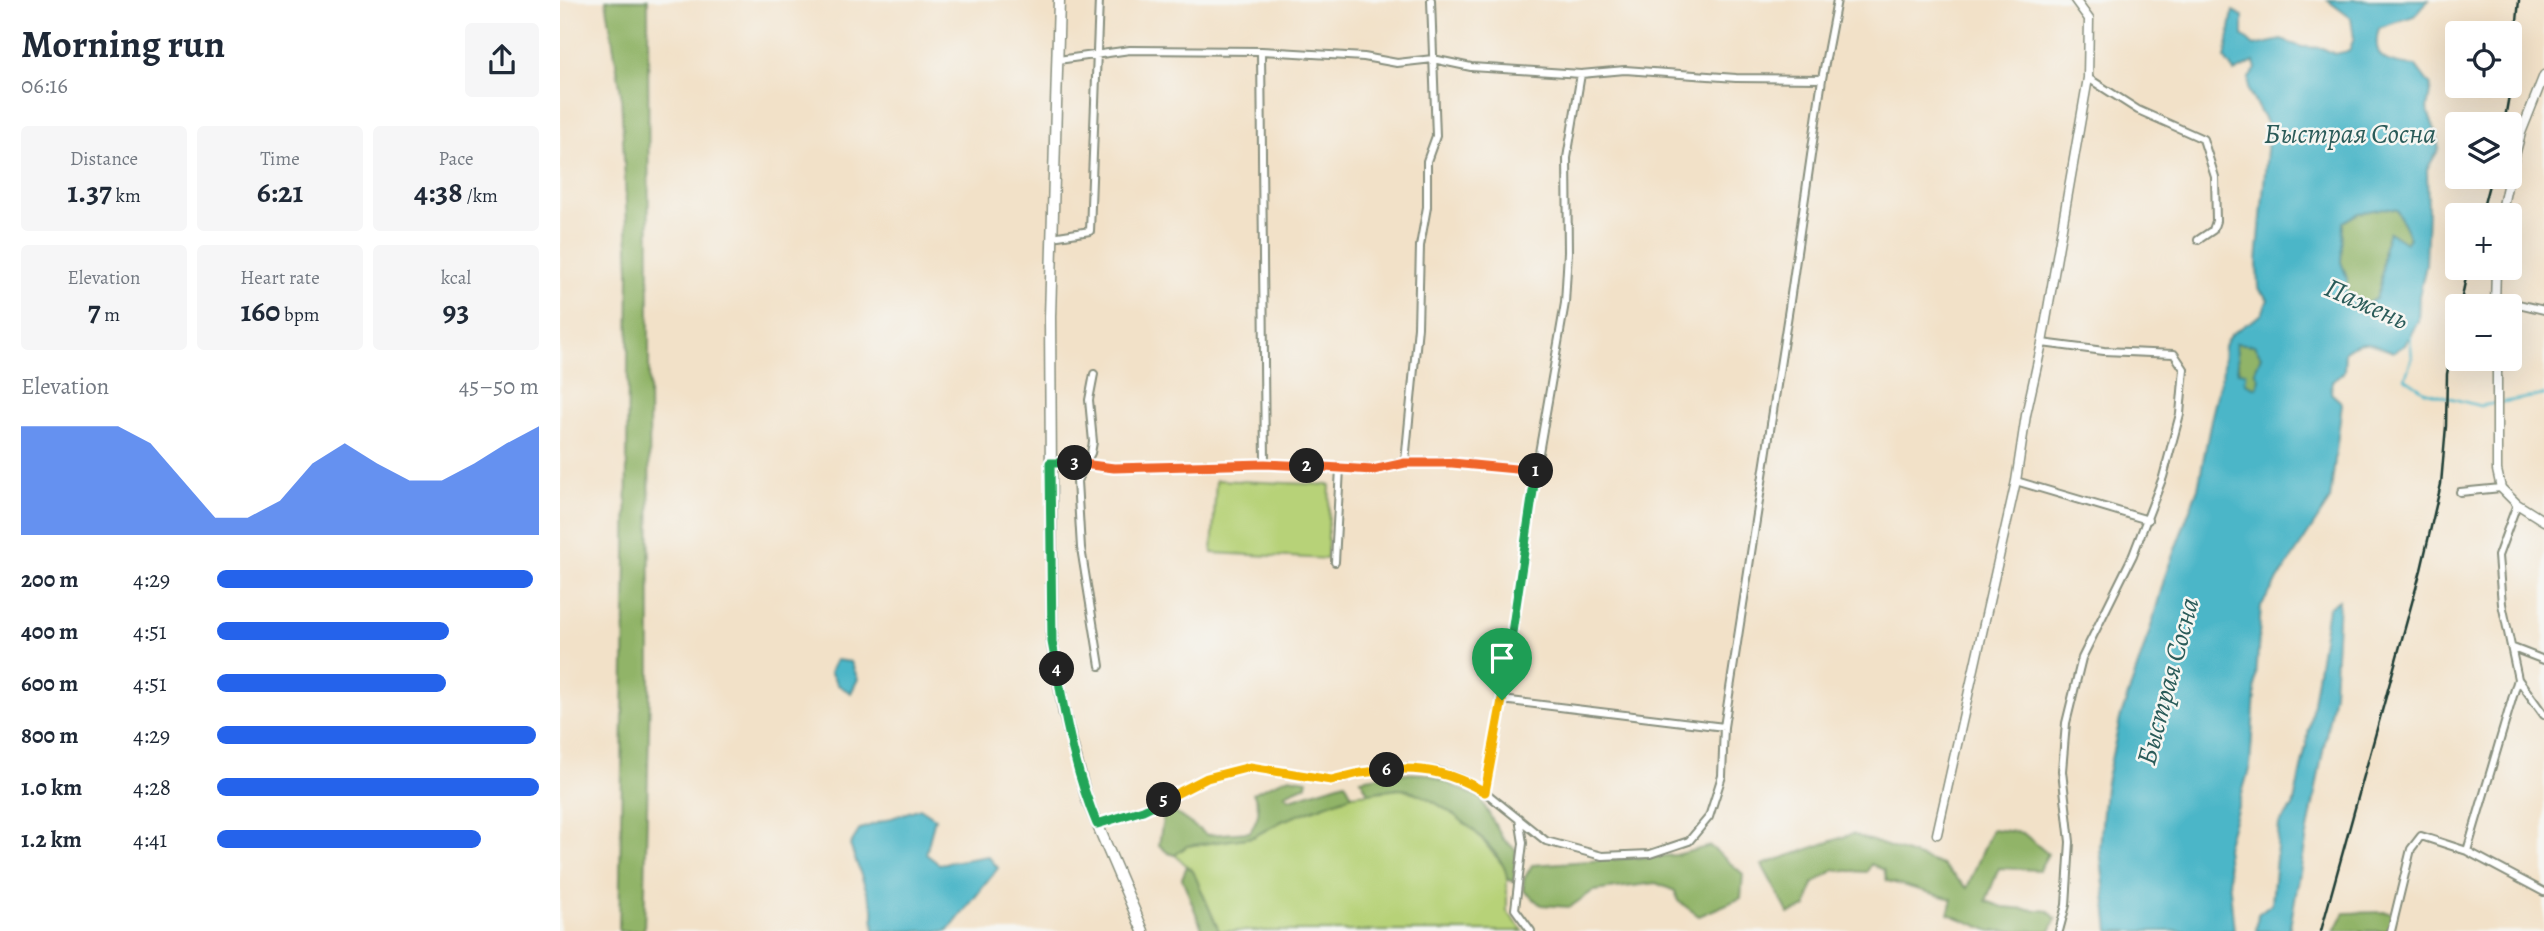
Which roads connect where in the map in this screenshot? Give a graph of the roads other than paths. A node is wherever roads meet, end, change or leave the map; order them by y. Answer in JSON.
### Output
{"nodes":[{"id":1,"x":1059,"y":0,"type":"edge"},
{"id":2,"x":1099,"y":0,"type":"edge"},
{"id":3,"x":1431,"y":0,"type":"edge"},
{"id":4,"x":1837,"y":0,"type":"edge"},
{"id":5,"x":2075,"y":0,"type":"edge"},
{"id":6,"x":1261,"y":51,"type":"junction"},
{"id":7,"x":1098,"y":54,"type":"junction"},
{"id":8,"x":1433,"y":59,"type":"junction"},
{"id":9,"x":1058,"y":60,"type":"junction"},
{"id":10,"x":1581,"y":74,"type":"junction"},
{"id":11,"x":2544,"y":75,"type":"edge"},
{"id":12,"x":2088,"y":78,"type":"junction"},
{"id":13,"x":1822,"y":79,"type":"junction"},
{"id":14,"x":2522,"y":133,"type":"edge"},
{"id":15,"x":1052,"y":237,"type":"junction"},
{"id":16,"x":2198,"y":240,"type":"dead end"},
{"id":17,"x":2522,"y":305,"type":"edge"},
{"id":18,"x":2544,"y":310,"type":"edge"},
{"id":19,"x":2042,"y":343,"type":"junction"},
{"id":20,"x":2497,"y":371,"type":"edge"},
{"id":21,"x":1094,"y":374,"type":"dead end"},
{"id":22,"x":1050,"y":463,"type":"junction"},
{"id":23,"x":1405,"y":463,"type":"junction"},
{"id":24,"x":1083,"y":464,"type":"junction"},
{"id":25,"x":1265,"y":464,"type":"junction"},
{"id":26,"x":1340,"y":468,"type":"junction"},
{"id":27,"x":1536,"y":470,"type":"junction"},
{"id":28,"x":2016,"y":481,"type":"junction"},
{"id":29,"x":2501,"y":488,"type":"junction"},
{"id":30,"x":2460,"y":492,"type":"dead end"},
{"id":31,"x":2518,"y":504,"type":"junction"},
{"id":32,"x":2148,"y":520,"type":"junction"},
{"id":33,"x":2544,"y":521,"type":"edge"},
{"id":34,"x":1335,"y":562,"type":"dead end"},
{"id":35,"x":2513,"y":648,"type":"junction"},
{"id":36,"x":2544,"y":660,"type":"edge"},
{"id":37,"x":1100,"y":666,"type":"dead end"},
{"id":38,"x":2518,"y":679,"type":"junction"},
{"id":39,"x":1502,"y":700,"type":"junction"},
{"id":40,"x":2544,"y":715,"type":"edge"},
{"id":41,"x":1724,"y":727,"type":"junction"},
{"id":42,"x":1485,"y":792,"type":"junction"},
{"id":43,"x":1519,"y":818,"type":"junction"},
{"id":44,"x":1097,"y":824,"type":"junction"},
{"id":45,"x":1937,"y":834,"type":"dead end"},
{"id":46,"x":2468,"y":851,"type":"junction"},
{"id":47,"x":2544,"y":892,"type":"edge"},
{"id":48,"x":1143,"y":931,"type":"edge"},
{"id":49,"x":1531,"y":931,"type":"edge"},
{"id":50,"x":2059,"y":931,"type":"edge"},
{"id":51,"x":2391,"y":931,"type":"edge"}],
"edges":[{"from":1,"to":9,"type":"main road"},
{"from":2,"to":7,"type":"street"},
{"from":3,"to":8,"type":"street"},
{"from":4,"to":13,"type":"street"},
{"from":5,"to":12,"type":"street"},
{"from":6,"to":7,"type":"street"},
{"from":6,"to":8,"type":"street"},
{"from":6,"to":25,"type":"street"},
{"from":7,"to":9,"type":"street"},
{"from":7,"to":15,"type":"street"},
{"from":8,"to":10,"type":"street"},
{"from":8,"to":23,"type":"street"},
{"from":9,"to":15,"type":"main road"},
{"from":10,"to":13,"type":"street"},
{"from":10,"to":27,"type":"street"},
{"from":11,"to":14,"type":"street"},
{"from":12,"to":16,"type":"street"},
{"from":12,"to":19,"type":"street"},
{"from":13,"to":41,"type":"street"},
{"from":15,"to":22,"type":"main road"},
{"from":17,"to":18,"type":"street"},
{"from":19,"to":28,"type":"street"},
{"from":19,"to":32,"type":"street"},
{"from":20,"to":29,"type":"street"},
{"from":21,"to":24,"type":"street"},
{"from":22,"to":24,"type":"street"},
{"from":22,"to":44,"type":"main road"},
{"from":23,"to":26,"type":"street"},
{"from":23,"to":27,"type":"street"},
{"from":24,"to":25,"type":"street"},
{"from":24,"to":37,"type":"street"},
{"from":25,"to":26,"type":"street"},
{"from":26,"to":34,"type":"street"},
{"from":27,"to":39,"type":"street"},
{"from":28,"to":32,"type":"street"},
{"from":28,"to":45,"type":"street"},
{"from":29,"to":30,"type":"street"},
{"from":29,"to":31,"type":"street"},
{"from":31,"to":33,"type":"street"},
{"from":31,"to":35,"type":"street"},
{"from":32,"to":50,"type":"street"},
{"from":35,"to":36,"type":"street"},
{"from":35,"to":38,"type":"street"},
{"from":38,"to":40,"type":"street"},
{"from":38,"to":46,"type":"street"},
{"from":39,"to":41,"type":"street"},
{"from":39,"to":42,"type":"street"},
{"from":41,"to":43,"type":"street"},
{"from":42,"to":43,"type":"street"},
{"from":42,"to":44,"type":"street"},
{"from":43,"to":49,"type":"street"},
{"from":44,"to":48,"type":"main road"},
{"from":46,"to":47,"type":"street"},
{"from":46,"to":51,"type":"street"}]}
